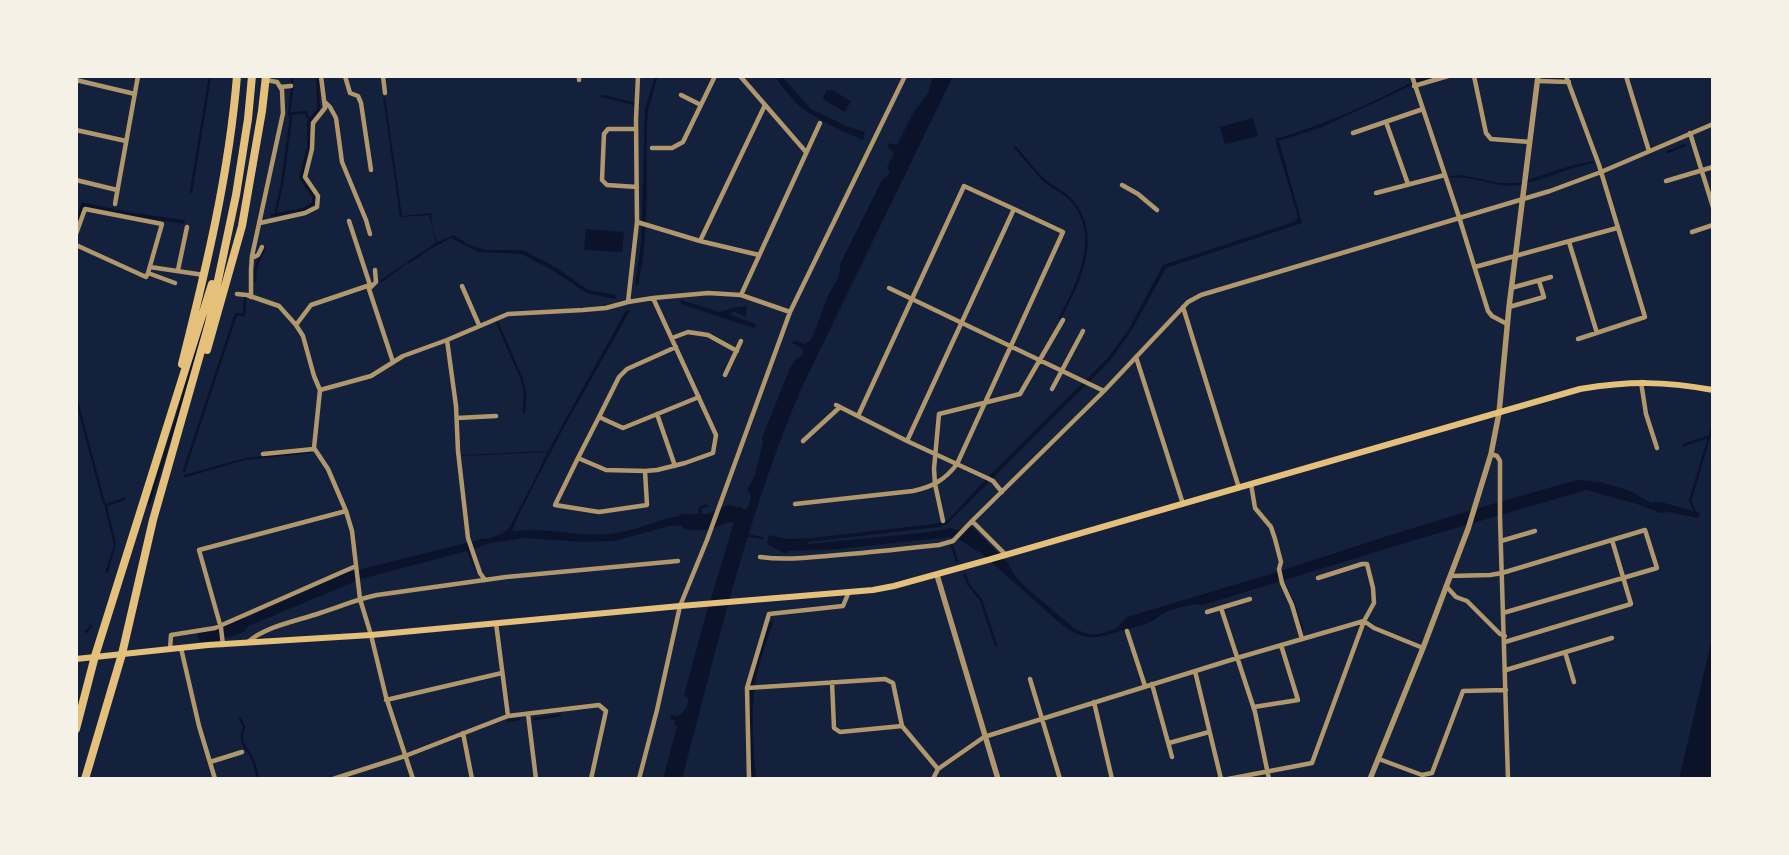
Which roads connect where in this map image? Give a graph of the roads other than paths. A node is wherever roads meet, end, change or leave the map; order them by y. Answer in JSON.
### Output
{"nodes":[{"id":1,"x":86,"y":76,"type":"edge"},
{"id":2,"x":138,"y":76,"type":"edge"},
{"id":3,"x":237,"y":76,"type":"edge"},
{"id":4,"x":252,"y":76,"type":"edge"},
{"id":5,"x":321,"y":76,"type":"edge"},
{"id":6,"x":345,"y":76,"type":"edge"},
{"id":7,"x":383,"y":76,"type":"edge"},
{"id":8,"x":638,"y":76,"type":"edge"},
{"id":9,"x":716,"y":76,"type":"edge"},
{"id":10,"x":740,"y":76,"type":"edge"},
{"id":11,"x":905,"y":76,"type":"edge"},
{"id":12,"x":1412,"y":76,"type":"edge"},
{"id":13,"x":1448,"y":76,"type":"edge"},
{"id":14,"x":1474,"y":76,"type":"edge"},
{"id":15,"x":1566,"y":76,"type":"edge"},
{"id":16,"x":1626,"y":76,"type":"edge"},
{"id":17,"x":266,"y":78,"type":"edge"},
{"id":18,"x":1538,"y":78,"type":"edge"},
{"id":19,"x":76,"y":80,"type":"edge"},
{"id":20,"x":86,"y":82,"type":"junction"},
{"id":21,"x":1569,"y":82,"type":"junction"},
{"id":22,"x":291,"y":86,"type":"dead end"},
{"id":23,"x":1414,"y":86,"type":"junction"},
{"id":24,"x":280,"y":87,"type":"junction"},
{"id":25,"x":385,"y":93,"type":"dead end"},
{"id":26,"x":135,"y":94,"type":"junction"},
{"id":27,"x":681,"y":95,"type":"dead end"},
{"id":28,"x":324,"y":101,"type":"junction"},
{"id":29,"x":701,"y":105,"type":"junction"},
{"id":30,"x":765,"y":105,"type":"junction"},
{"id":31,"x":1422,"y":109,"type":"junction"},
{"id":32,"x":1386,"y":122,"type":"junction"},
{"id":33,"x":820,"y":123,"type":"dead end"},
{"id":34,"x":1713,"y":124,"type":"edge"},
{"id":35,"x":636,"y":129,"type":"junction"},
{"id":36,"x":76,"y":130,"type":"edge"},
{"id":37,"x":1353,"y":133,"type":"dead end"},
{"id":38,"x":1690,"y":133,"type":"junction"},
{"id":39,"x":126,"y":142,"type":"junction"},
{"id":40,"x":1530,"y":142,"type":"junction"},
{"id":41,"x":652,"y":148,"type":"dead end"},
{"id":42,"x":1649,"y":151,"type":"junction"},
{"id":43,"x":806,"y":152,"type":"junction"},
{"id":44,"x":1713,"y":167,"type":"edge"},
{"id":45,"x":371,"y":170,"type":"dead end"},
{"id":46,"x":1702,"y":170,"type":"junction"},
{"id":47,"x":1601,"y":172,"type":"junction"},
{"id":48,"x":1445,"y":175,"type":"junction"},
{"id":49,"x":76,"y":180,"type":"edge"},
{"id":50,"x":1666,"y":181,"type":"dead end"},
{"id":51,"x":1408,"y":184,"type":"junction"},
{"id":52,"x":1122,"y":185,"type":"dead end"},
{"id":53,"x":636,"y":187,"type":"junction"},
{"id":54,"x":117,"y":190,"type":"junction"},
{"id":55,"x":1376,"y":193,"type":"dead end"},
{"id":56,"x":1523,"y":199,"type":"junction"},
{"id":57,"x":115,"y":204,"type":"dead end"},
{"id":58,"x":1713,"y":207,"type":"edge"},
{"id":59,"x":1014,"y":209,"type":"junction"},
{"id":60,"x":1157,"y":210,"type":"dead end"},
{"id":61,"x":1460,"y":217,"type":"junction"},
{"id":62,"x":349,"y":221,"type":"dead end"},
{"id":63,"x":637,"y":222,"type":"junction"},
{"id":64,"x":260,"y":223,"type":"junction"},
{"id":65,"x":1713,"y":225,"type":"edge"},
{"id":66,"x":187,"y":227,"type":"dead end"},
{"id":67,"x":1617,"y":228,"type":"junction"},
{"id":68,"x":1692,"y":232,"type":"dead end"},
{"id":69,"x":76,"y":234,"type":"edge"},
{"id":70,"x":370,"y":234,"type":"dead end"},
{"id":71,"x":700,"y":241,"type":"junction"},
{"id":72,"x":1569,"y":242,"type":"junction"},
{"id":73,"x":76,"y":245,"type":"edge"},
{"id":74,"x":262,"y":247,"type":"dead end"},
{"id":75,"x":223,"y":250,"type":"junction"},
{"id":76,"x":759,"y":255,"type":"junction"},
{"id":77,"x":1515,"y":257,"type":"junction"},
{"id":78,"x":252,"y":258,"type":"junction"},
{"id":79,"x":150,"y":266,"type":"junction"},
{"id":80,"x":1475,"y":267,"type":"junction"},
{"id":81,"x":178,"y":270,"type":"junction"},
{"id":82,"x":375,"y":270,"type":"dead end"},
{"id":83,"x":148,"y":273,"type":"junction"},
{"id":84,"x":204,"y":274,"type":"junction"},
{"id":85,"x":1551,"y":278,"type":"dead end"},
{"id":86,"x":1539,"y":281,"type":"junction"},
{"id":87,"x":175,"y":283,"type":"dead end"},
{"id":88,"x":462,"y":286,"type":"dead end"},
{"id":89,"x":369,"y":288,"type":"junction"},
{"id":90,"x":889,"y":288,"type":"dead end"},
{"id":91,"x":1511,"y":288,"type":"junction"},
{"id":92,"x":236,"y":294,"type":"dead end"},
{"id":93,"x":741,"y":295,"type":"junction"},
{"id":94,"x":251,"y":297,"type":"junction"},
{"id":95,"x":653,"y":298,"type":"junction"},
{"id":96,"x":911,"y":299,"type":"junction"},
{"id":97,"x":628,"y":302,"type":"junction"},
{"id":98,"x":1183,"y":307,"type":"junction"},
{"id":99,"x":1509,"y":307,"type":"junction"},
{"id":100,"x":790,"y":312,"type":"junction"},
{"id":101,"x":1063,"y":320,"type":"dead end"},
{"id":102,"x":962,"y":322,"type":"junction"},
{"id":103,"x":1507,"y":324,"type":"junction"},
{"id":104,"x":296,"y":325,"type":"junction"},
{"id":105,"x":479,"y":325,"type":"junction"},
{"id":106,"x":1083,"y":331,"type":"dead end"},
{"id":107,"x":1597,"y":333,"type":"junction"},
{"id":108,"x":672,"y":338,"type":"junction"},
{"id":109,"x":1578,"y":339,"type":"dead end"},
{"id":110,"x":447,"y":340,"type":"junction"},
{"id":111,"x":741,"y":342,"type":"dead end"},
{"id":112,"x":1012,"y":346,"type":"junction"},
{"id":113,"x":676,"y":347,"type":"junction"},
{"id":114,"x":737,"y":350,"type":"junction"},
{"id":115,"x":1136,"y":357,"type":"junction"},
{"id":116,"x":1039,"y":359,"type":"junction"},
{"id":117,"x":393,"y":362,"type":"junction"},
{"id":118,"x":198,"y":364,"type":"junction"},
{"id":119,"x":1062,"y":370,"type":"junction"},
{"id":120,"x":725,"y":375,"type":"dead end"},
{"id":121,"x":1641,"y":382,"type":"junction"},
{"id":122,"x":320,"y":390,"type":"junction"},
{"id":123,"x":1052,"y":390,"type":"dead end"},
{"id":124,"x":1713,"y":390,"type":"edge"},
{"id":125,"x":1104,"y":391,"type":"junction"},
{"id":126,"x":699,"y":397,"type":"junction"},
{"id":127,"x":986,"y":401,"type":"junction"},
{"id":128,"x":1498,"y":413,"type":"junction"},
{"id":129,"x":656,"y":414,"type":"junction"},
{"id":130,"x":496,"y":416,"type":"dead end"},
{"id":131,"x":858,"y":416,"type":"junction"},
{"id":132,"x":599,"y":417,"type":"junction"},
{"id":133,"x":456,"y":418,"type":"junction"},
{"id":134,"x":162,"y":441,"type":"junction"},
{"id":135,"x":803,"y":441,"type":"dead end"},
{"id":136,"x":907,"y":441,"type":"junction"},
{"id":137,"x":314,"y":448,"type":"junction"},
{"id":138,"x":1657,"y":448,"type":"dead end"},
{"id":139,"x":263,"y":454,"type":"dead end"},
{"id":140,"x":936,"y":454,"type":"junction"},
{"id":141,"x":1491,"y":454,"type":"junction"},
{"id":142,"x":578,"y":458,"type":"junction"},
{"id":143,"x":957,"y":464,"type":"junction"},
{"id":144,"x":675,"y":466,"type":"junction"},
{"id":145,"x":645,"y":471,"type":"junction"},
{"id":146,"x":935,"y":484,"type":"junction"},
{"id":147,"x":1250,"y":484,"type":"junction"},
{"id":148,"x":1239,"y":488,"type":"junction"},
{"id":149,"x":1002,"y":492,"type":"junction"},
{"id":150,"x":795,"y":504,"type":"dead end"},
{"id":151,"x":1183,"y":504,"type":"junction"},
{"id":152,"x":346,"y":511,"type":"junction"},
{"id":153,"x":943,"y":521,"type":"dead end"},
{"id":154,"x":972,"y":521,"type":"junction"},
{"id":155,"x":1535,"y":531,"type":"dead end"},
{"id":156,"x":1612,"y":540,"type":"junction"},
{"id":157,"x":1501,"y":541,"type":"junction"},
{"id":158,"x":1004,"y":556,"type":"junction"},
{"id":159,"x":760,"y":557,"type":"dead end"},
{"id":160,"x":678,"y":561,"type":"dead end"},
{"id":161,"x":356,"y":566,"type":"junction"},
{"id":162,"x":1502,"y":574,"type":"junction"},
{"id":163,"x":937,"y":575,"type":"junction"},
{"id":164,"x":1450,"y":576,"type":"junction"},
{"id":165,"x":1623,"y":577,"type":"junction"},
{"id":166,"x":1318,"y":578,"type":"dead end"},
{"id":167,"x":485,"y":580,"type":"junction"},
{"id":168,"x":1446,"y":586,"type":"junction"},
{"id":169,"x":848,"y":594,"type":"junction"},
{"id":170,"x":360,"y":599,"type":"junction"},
{"id":171,"x":1250,"y":599,"type":"dead end"},
{"id":172,"x":680,"y":606,"type":"junction"},
{"id":173,"x":1221,"y":608,"type":"junction"},
{"id":174,"x":1207,"y":612,"type":"dead end"},
{"id":175,"x":1503,"y":613,"type":"junction"},
{"id":176,"x":1364,"y":620,"type":"junction"},
{"id":177,"x":496,"y":623,"type":"junction"},
{"id":178,"x":220,"y":626,"type":"junction"},
{"id":179,"x":1127,"y":631,"type":"dead end"},
{"id":180,"x":371,"y":635,"type":"junction"},
{"id":181,"x":1612,"y":638,"type":"dead end"},
{"id":182,"x":1302,"y":639,"type":"junction"},
{"id":183,"x":1505,"y":639,"type":"junction"},
{"id":184,"x":246,"y":643,"type":"junction"},
{"id":185,"x":223,"y":645,"type":"junction"},
{"id":186,"x":1281,"y":645,"type":"junction"},
{"id":187,"x":181,"y":648,"type":"junction"},
{"id":188,"x":1423,"y":648,"type":"junction"},
{"id":189,"x":170,"y":649,"type":"junction"},
{"id":190,"x":1565,"y":652,"type":"junction"},
{"id":191,"x":122,"y":654,"type":"junction"},
{"id":192,"x":95,"y":656,"type":"junction"},
{"id":193,"x":1237,"y":658,"type":"junction"},
{"id":194,"x":76,"y":659,"type":"edge"},
{"id":195,"x":1506,"y":670,"type":"junction"},
{"id":196,"x":1195,"y":671,"type":"junction"},
{"id":197,"x":502,"y":673,"type":"junction"},
{"id":198,"x":1030,"y":679,"type":"dead end"},
{"id":199,"x":832,"y":682,"type":"junction"},
{"id":200,"x":1574,"y":682,"type":"dead end"},
{"id":201,"x":1152,"y":684,"type":"junction"},
{"id":202,"x":1145,"y":686,"type":"junction"},
{"id":203,"x":747,"y":688,"type":"junction"},
{"id":204,"x":1506,"y":690,"type":"junction"},
{"id":205,"x":386,"y":700,"type":"junction"},
{"id":206,"x":1094,"y":702,"type":"junction"},
{"id":207,"x":1254,"y":707,"type":"junction"},
{"id":208,"x":528,"y":714,"type":"junction"},
{"id":209,"x":508,"y":716,"type":"junction"},
{"id":210,"x":1042,"y":719,"type":"junction"},
{"id":211,"x":902,"y":726,"type":"junction"},
{"id":212,"x":76,"y":729,"type":"edge"},
{"id":213,"x":1209,"y":732,"type":"junction"},
{"id":214,"x":463,"y":733,"type":"junction"},
{"id":215,"x":984,"y":737,"type":"junction"},
{"id":216,"x":1169,"y":743,"type":"junction"},
{"id":217,"x":242,"y":752,"type":"dead end"},
{"id":218,"x":405,"y":756,"type":"junction"},
{"id":219,"x":1172,"y":757,"type":"dead end"},
{"id":220,"x":1379,"y":758,"type":"junction"},
{"id":221,"x":210,"y":762,"type":"junction"},
{"id":222,"x":938,"y":769,"type":"junction"},
{"id":223,"x":1268,"y":771,"type":"junction"},
{"id":224,"x":85,"y":779,"type":"edge"},
{"id":225,"x":215,"y":779,"type":"edge"},
{"id":226,"x":333,"y":779,"type":"edge"},
{"id":227,"x":413,"y":779,"type":"edge"},
{"id":228,"x":472,"y":779,"type":"edge"},
{"id":229,"x":536,"y":779,"type":"edge"},
{"id":230,"x":590,"y":779,"type":"edge"},
{"id":231,"x":639,"y":779,"type":"edge"},
{"id":232,"x":749,"y":779,"type":"edge"},
{"id":233,"x":933,"y":779,"type":"edge"},
{"id":234,"x":998,"y":779,"type":"edge"},
{"id":235,"x":1060,"y":779,"type":"edge"},
{"id":236,"x":1112,"y":779,"type":"edge"},
{"id":237,"x":1221,"y":779,"type":"edge"},
{"id":238,"x":1228,"y":779,"type":"edge"},
{"id":239,"x":1269,"y":779,"type":"edge"},
{"id":240,"x":1370,"y":779,"type":"edge"},
{"id":241,"x":1508,"y":779,"type":"edge"}],
"edges":[{"from":1,"to":20,"type":"street"},
{"from":2,"to":26,"type":"street"},
{"from":3,"to":84,"type":"highway"},
{"from":4,"to":75,"type":"highway"},
{"from":5,"to":28,"type":"street"},
{"from":6,"to":45,"type":"street"},
{"from":7,"to":25,"type":"street"},
{"from":8,"to":35,"type":"street"},
{"from":9,"to":29,"type":"street"},
{"from":10,"to":30,"type":"street"},
{"from":11,"to":100,"type":"street"},
{"from":12,"to":23,"type":"street"},
{"from":13,"to":23,"type":"street"},
{"from":14,"to":40,"type":"street"},
{"from":15,"to":21,"type":"street"},
{"from":16,"to":42,"type":"street"},
{"from":17,"to":24,"type":"street"},
{"from":17,"to":118,"type":"highway"},
{"from":18,"to":21,"type":"street"},
{"from":18,"to":40,"type":"street"},
{"from":19,"to":20,"type":"street"},
{"from":20,"to":26,"type":"street"},
{"from":21,"to":47,"type":"street"},
{"from":22,"to":24,"type":"street"},
{"from":23,"to":31,"type":"street"},
{"from":24,"to":64,"type":"street"},
{"from":26,"to":39,"type":"street"},
{"from":27,"to":29,"type":"street"},
{"from":28,"to":64,"type":"street"},
{"from":28,"to":70,"type":"street"},
{"from":29,"to":41,"type":"street"},
{"from":30,"to":43,"type":"street"},
{"from":30,"to":71,"type":"street"},
{"from":31,"to":32,"type":"street"},
{"from":31,"to":48,"type":"street"},
{"from":32,"to":37,"type":"street"},
{"from":32,"to":51,"type":"street"},
{"from":33,"to":43,"type":"street"},
{"from":34,"to":38,"type":"street"},
{"from":35,"to":53,"type":"street"},
{"from":35,"to":53,"type":"street"},
{"from":36,"to":39,"type":"street"},
{"from":38,"to":42,"type":"street"},
{"from":38,"to":46,"type":"street"},
{"from":39,"to":54,"type":"street"},
{"from":40,"to":56,"type":"street"},
{"from":42,"to":47,"type":"street"},
{"from":43,"to":76,"type":"street"},
{"from":44,"to":46,"type":"street"},
{"from":46,"to":50,"type":"street"},
{"from":46,"to":58,"type":"street"},
{"from":47,"to":56,"type":"street"},
{"from":47,"to":67,"type":"street"},
{"from":48,"to":51,"type":"street"},
{"from":48,"to":61,"type":"street"},
{"from":49,"to":54,"type":"street"},
{"from":51,"to":55,"type":"street"},
{"from":52,"to":60,"type":"street"},
{"from":53,"to":63,"type":"street"},
{"from":54,"to":57,"type":"street"},
{"from":56,"to":61,"type":"street"},
{"from":56,"to":77,"type":"street"},
{"from":59,"to":96,"type":"street"},
{"from":59,"to":102,"type":"street"},
{"from":59,"to":112,"type":"street"},
{"from":61,"to":80,"type":"street"},
{"from":61,"to":98,"type":"street"},
{"from":62,"to":89,"type":"street"},
{"from":63,"to":71,"type":"street"},
{"from":63,"to":97,"type":"street"},
{"from":64,"to":78,"type":"street"},
{"from":65,"to":68,"type":"street"},
{"from":66,"to":81,"type":"street"},
{"from":67,"to":72,"type":"street"},
{"from":67,"to":107,"type":"street"},
{"from":69,"to":79,"type":"street"},
{"from":71,"to":76,"type":"street"},
{"from":72,"to":77,"type":"street"},
{"from":72,"to":107,"type":"street"},
{"from":73,"to":83,"type":"street"},
{"from":74,"to":78,"type":"street"},
{"from":75,"to":118,"type":"highway"},
{"from":75,"to":134,"type":"highway"},
{"from":76,"to":93,"type":"street"},
{"from":77,"to":80,"type":"street"},
{"from":77,"to":91,"type":"street"},
{"from":78,"to":94,"type":"street"},
{"from":79,"to":81,"type":"street"},
{"from":79,"to":83,"type":"street"},
{"from":80,"to":103,"type":"street"},
{"from":81,"to":84,"type":"street"},
{"from":82,"to":89,"type":"street"},
{"from":83,"to":87,"type":"street"},
{"from":84,"to":134,"type":"highway"},
{"from":85,"to":86,"type":"street"},
{"from":86,"to":91,"type":"street"},
{"from":86,"to":99,"type":"street"},
{"from":88,"to":105,"type":"street"},
{"from":89,"to":104,"type":"street"},
{"from":89,"to":117,"type":"street"},
{"from":90,"to":96,"type":"street"},
{"from":91,"to":99,"type":"street"},
{"from":92,"to":94,"type":"street"},
{"from":93,"to":95,"type":"street"},
{"from":93,"to":100,"type":"street"},
{"from":94,"to":104,"type":"street"},
{"from":95,"to":97,"type":"street"},
{"from":95,"to":108,"type":"street"},
{"from":96,"to":102,"type":"street"},
{"from":96,"to":131,"type":"street"},
{"from":97,"to":105,"type":"street"},
{"from":98,"to":115,"type":"street"},
{"from":98,"to":148,"type":"street"},
{"from":99,"to":103,"type":"street"},
{"from":100,"to":172,"type":"street"},
{"from":101,"to":116,"type":"street"},
{"from":102,"to":112,"type":"street"},
{"from":102,"to":136,"type":"street"},
{"from":103,"to":128,"type":"street"},
{"from":104,"to":122,"type":"street"},
{"from":105,"to":110,"type":"street"},
{"from":106,"to":119,"type":"street"},
{"from":107,"to":109,"type":"street"},
{"from":108,"to":113,"type":"street"},
{"from":108,"to":114,"type":"street"},
{"from":110,"to":117,"type":"street"},
{"from":110,"to":133,"type":"street"},
{"from":111,"to":114,"type":"street"},
{"from":112,"to":116,"type":"street"},
{"from":112,"to":127,"type":"street"},
{"from":113,"to":126,"type":"street"},
{"from":113,"to":132,"type":"street"},
{"from":114,"to":120,"type":"street"},
{"from":115,"to":125,"type":"street"},
{"from":115,"to":151,"type":"street"},
{"from":116,"to":119,"type":"street"},
{"from":116,"to":127,"type":"street"},
{"from":117,"to":122,"type":"street"},
{"from":118,"to":191,"type":"highway"},
{"from":119,"to":123,"type":"street"},
{"from":119,"to":125,"type":"street"},
{"from":121,"to":124,"type":"main road"},
{"from":121,"to":128,"type":"main road"},
{"from":121,"to":138,"type":"street"},
{"from":122,"to":137,"type":"street"},
{"from":125,"to":149,"type":"street"},
{"from":126,"to":129,"type":"street"},
{"from":126,"to":144,"type":"street"},
{"from":127,"to":140,"type":"street"},
{"from":127,"to":143,"type":"street"},
{"from":128,"to":141,"type":"street"},
{"from":128,"to":147,"type":"main road"},
{"from":129,"to":132,"type":"street"},
{"from":129,"to":144,"type":"street"},
{"from":130,"to":133,"type":"street"},
{"from":131,"to":135,"type":"street"},
{"from":131,"to":136,"type":"street"},
{"from":132,"to":142,"type":"street"},
{"from":133,"to":167,"type":"street"},
{"from":134,"to":192,"type":"highway"},
{"from":136,"to":140,"type":"street"},
{"from":137,"to":139,"type":"street"},
{"from":137,"to":152,"type":"street"},
{"from":140,"to":143,"type":"street"},
{"from":140,"to":146,"type":"street"},
{"from":141,"to":157,"type":"street"},
{"from":141,"to":164,"type":"street"},
{"from":142,"to":145,"type":"street"},
{"from":142,"to":145,"type":"street"},
{"from":143,"to":146,"type":"street"},
{"from":143,"to":149,"type":"street"},
{"from":144,"to":145,"type":"street"},
{"from":146,"to":150,"type":"street"},
{"from":146,"to":153,"type":"street"},
{"from":147,"to":148,"type":"main road"},
{"from":147,"to":182,"type":"street"},
{"from":148,"to":151,"type":"main road"},
{"from":149,"to":154,"type":"street"},
{"from":151,"to":158,"type":"main road"},
{"from":152,"to":161,"type":"street"},
{"from":152,"to":178,"type":"street"},
{"from":154,"to":158,"type":"street"},
{"from":154,"to":159,"type":"street"},
{"from":155,"to":157,"type":"street"},
{"from":156,"to":162,"type":"street"},
{"from":156,"to":165,"type":"street"},
{"from":156,"to":165,"type":"street"},
{"from":157,"to":162,"type":"street"},
{"from":158,"to":163,"type":"main road"},
{"from":160,"to":167,"type":"street"},
{"from":161,"to":170,"type":"street"},
{"from":161,"to":178,"type":"street"},
{"from":162,"to":164,"type":"street"},
{"from":162,"to":175,"type":"street"},
{"from":163,"to":169,"type":"main road"},
{"from":163,"to":215,"type":"street"},
{"from":164,"to":168,"type":"street"},
{"from":165,"to":175,"type":"street"},
{"from":165,"to":183,"type":"street"},
{"from":166,"to":176,"type":"street"},
{"from":167,"to":170,"type":"street"},
{"from":168,"to":183,"type":"street"},
{"from":168,"to":188,"type":"street"},
{"from":169,"to":172,"type":"main road"},
{"from":169,"to":203,"type":"street"},
{"from":170,"to":180,"type":"street"},
{"from":170,"to":184,"type":"street"},
{"from":171,"to":173,"type":"street"},
{"from":172,"to":177,"type":"main road"},
{"from":172,"to":231,"type":"street"},
{"from":173,"to":174,"type":"street"},
{"from":173,"to":193,"type":"street"},
{"from":175,"to":183,"type":"street"},
{"from":176,"to":182,"type":"street"},
{"from":176,"to":188,"type":"street"},
{"from":176,"to":223,"type":"street"},
{"from":177,"to":180,"type":"main road"},
{"from":177,"to":197,"type":"street"},
{"from":178,"to":185,"type":"street"},
{"from":178,"to":189,"type":"street"},
{"from":179,"to":202,"type":"street"},
{"from":180,"to":184,"type":"main road"},
{"from":180,"to":205,"type":"street"},
{"from":181,"to":190,"type":"street"},
{"from":182,"to":186,"type":"street"},
{"from":183,"to":195,"type":"street"},
{"from":184,"to":185,"type":"main road"},
{"from":185,"to":187,"type":"main road"},
{"from":186,"to":193,"type":"street"},
{"from":186,"to":207,"type":"street"},
{"from":187,"to":189,"type":"main road"},
{"from":187,"to":221,"type":"street"},
{"from":188,"to":220,"type":"street"},
{"from":189,"to":191,"type":"main road"},
{"from":190,"to":195,"type":"street"},
{"from":190,"to":200,"type":"street"},
{"from":191,"to":192,"type":"main road"},
{"from":191,"to":224,"type":"highway"},
{"from":192,"to":194,"type":"main road"},
{"from":192,"to":212,"type":"highway"},
{"from":193,"to":196,"type":"street"},
{"from":193,"to":207,"type":"street"},
{"from":195,"to":204,"type":"street"},
{"from":196,"to":201,"type":"street"},
{"from":196,"to":213,"type":"street"},
{"from":197,"to":205,"type":"street"},
{"from":197,"to":209,"type":"street"},
{"from":198,"to":210,"type":"street"},
{"from":199,"to":203,"type":"street"},
{"from":199,"to":211,"type":"street"},
{"from":199,"to":211,"type":"street"},
{"from":201,"to":202,"type":"street"},
{"from":201,"to":216,"type":"street"},
{"from":202,"to":206,"type":"street"},
{"from":203,"to":232,"type":"street"},
{"from":204,"to":220,"type":"street"},
{"from":204,"to":241,"type":"street"},
{"from":205,"to":218,"type":"street"},
{"from":206,"to":210,"type":"street"},
{"from":206,"to":236,"type":"street"},
{"from":207,"to":223,"type":"street"},
{"from":208,"to":209,"type":"street"},
{"from":208,"to":229,"type":"street"},
{"from":208,"to":230,"type":"street"},
{"from":209,"to":214,"type":"street"},
{"from":210,"to":215,"type":"street"},
{"from":210,"to":235,"type":"street"},
{"from":211,"to":222,"type":"street"},
{"from":213,"to":216,"type":"street"},
{"from":213,"to":237,"type":"street"},
{"from":214,"to":218,"type":"street"},
{"from":214,"to":228,"type":"street"},
{"from":215,"to":222,"type":"street"},
{"from":215,"to":234,"type":"street"},
{"from":216,"to":219,"type":"street"},
{"from":217,"to":221,"type":"street"},
{"from":218,"to":226,"type":"street"},
{"from":218,"to":227,"type":"street"},
{"from":220,"to":240,"type":"street"},
{"from":221,"to":225,"type":"street"},
{"from":222,"to":233,"type":"street"},
{"from":223,"to":238,"type":"street"},
{"from":223,"to":239,"type":"street"}]}
